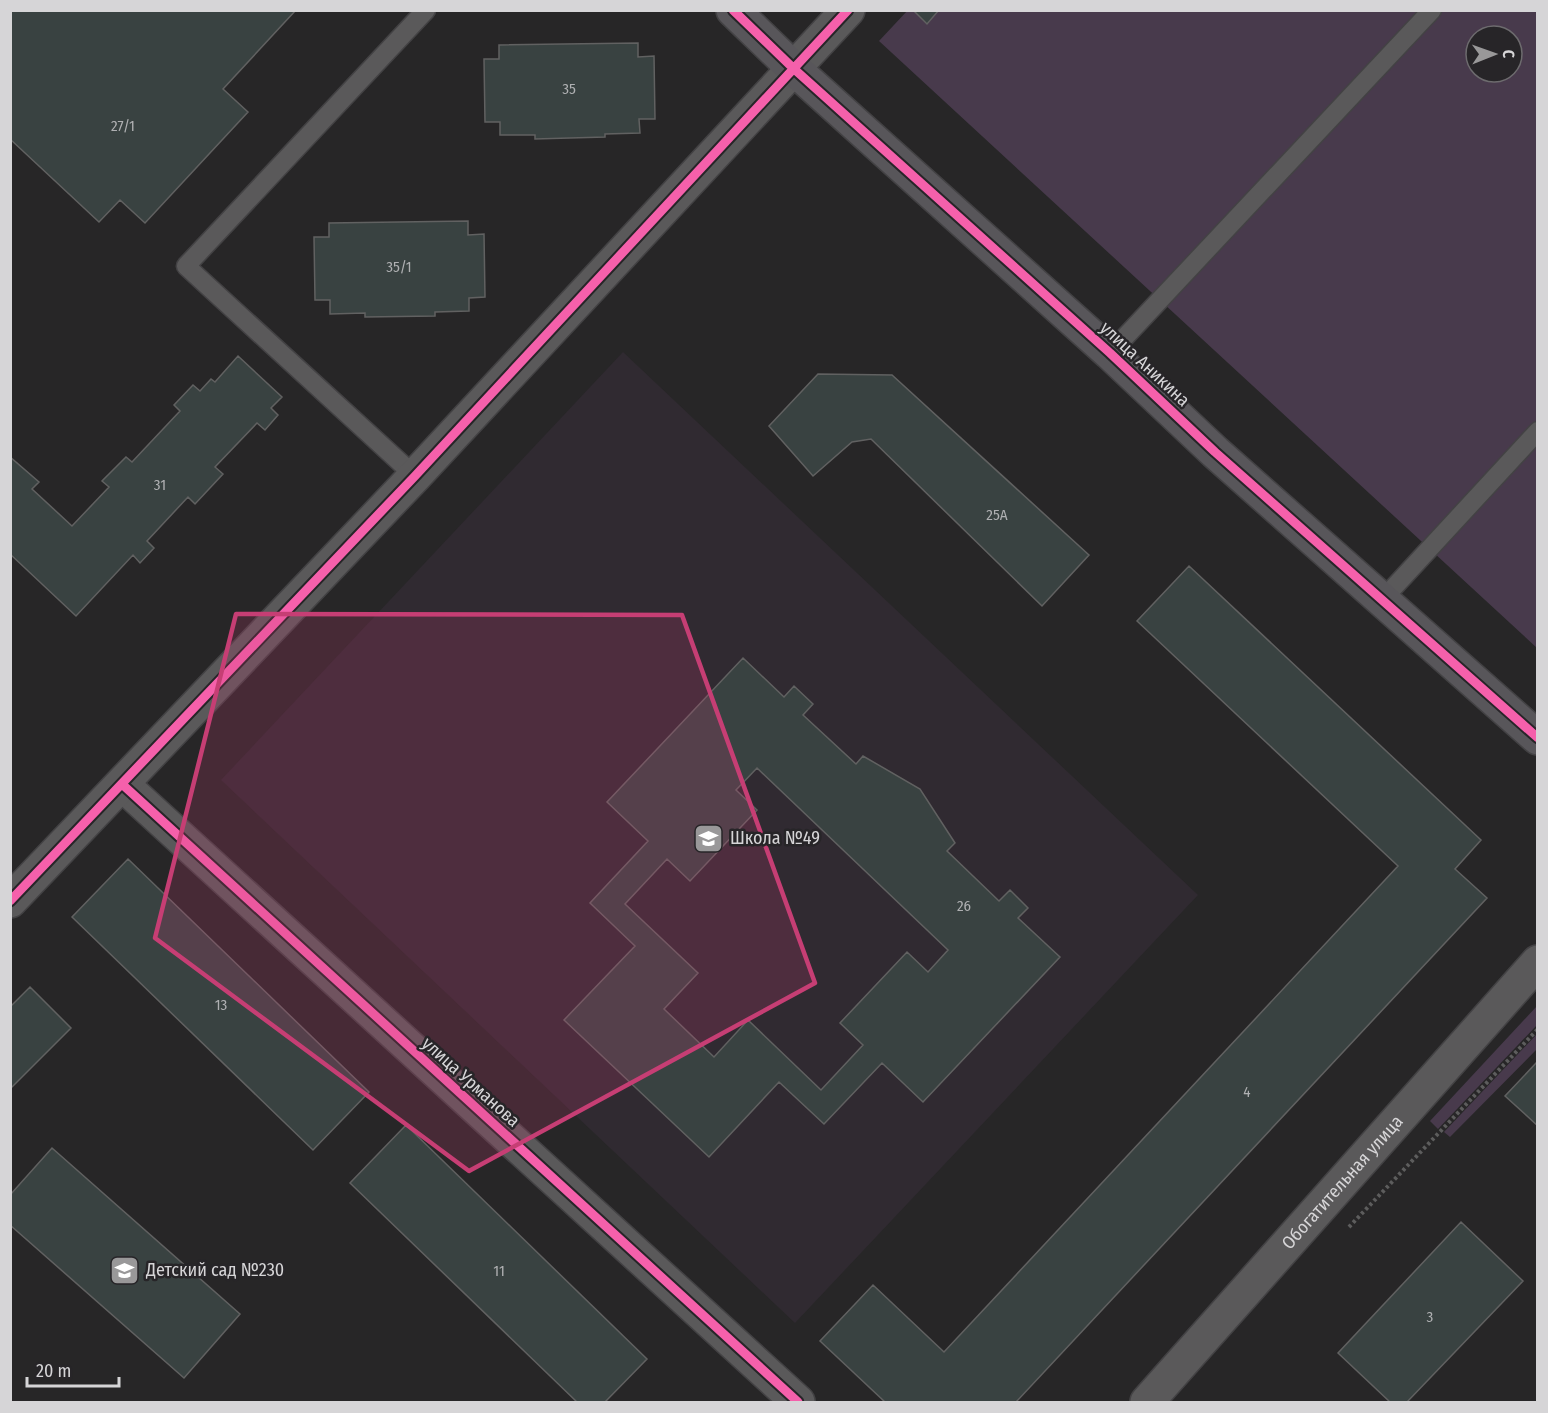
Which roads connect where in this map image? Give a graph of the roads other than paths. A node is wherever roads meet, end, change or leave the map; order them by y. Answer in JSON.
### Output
{"nodes":[{"id":1,"x":426,"y":10,"type":"edge"},
{"id":2,"x":733,"y":10,"type":"edge"},
{"id":3,"x":848,"y":10,"type":"edge"},
{"id":4,"x":1432,"y":10,"type":"edge"},
{"id":5,"x":793,"y":68,"type":"junction"},
{"id":6,"x":1110,"y":354,"type":"junction"},
{"id":7,"x":1538,"y":431,"type":"edge"},
{"id":8,"x":415,"y":476,"type":"junction"},
{"id":9,"x":1383,"y":599,"type":"junction"},
{"id":10,"x":1538,"y":738,"type":"edge"},
{"id":11,"x":123,"y":785,"type":"junction"},
{"id":12,"x":10,"y":901,"type":"edge"},
{"id":13,"x":1538,"y":962,"type":"edge"},
{"id":14,"x":798,"y":1402,"type":"edge"},
{"id":15,"x":1146,"y":1402,"type":"edge"}],
"edges":[{"from":1,"to":8,"type":"lane"},
{"from":2,"to":5,"type":"street","name":"улица Аникина"},
{"from":3,"to":5,"type":"street"},
{"from":4,"to":6,"type":"lane"},
{"from":5,"to":6,"type":"street","name":"улица Аникина"},
{"from":5,"to":8,"type":"street"},
{"from":6,"to":9,"type":"street","name":"улица Аникина"},
{"from":7,"to":9,"type":"lane"},
{"from":8,"to":11,"type":"street"},
{"from":9,"to":10,"type":"street","name":"улица Аникина"},
{"from":11,"to":12,"type":"street"},
{"from":11,"to":14,"type":"street","name":"улица Урманова"},
{"from":13,"to":15,"type":"street","name":"Обогатительная улица"}]}
